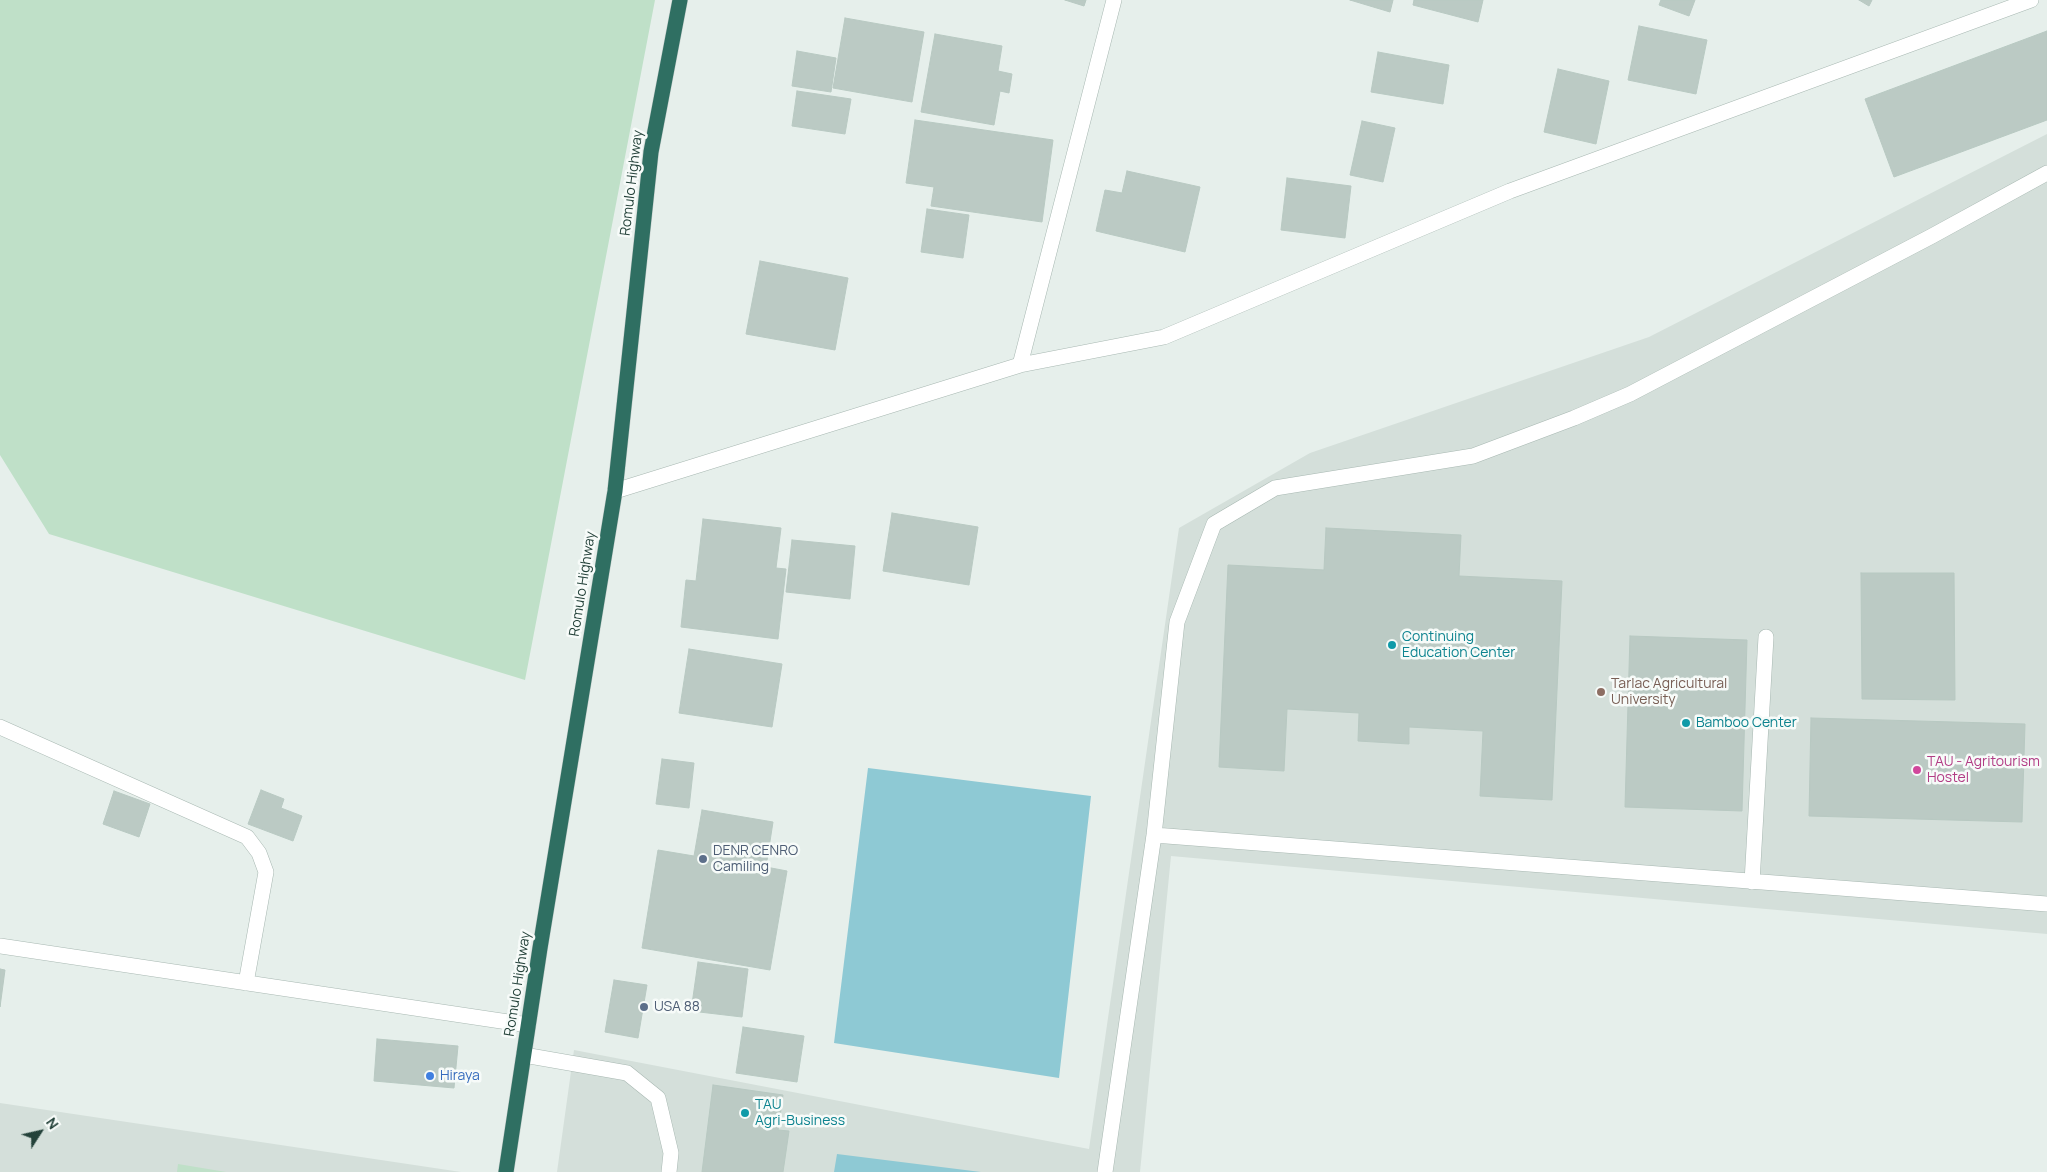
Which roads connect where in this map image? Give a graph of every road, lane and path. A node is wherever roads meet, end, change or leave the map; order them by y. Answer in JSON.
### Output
{"nodes":[{"id":1,"x":680,"y":0,"type":"edge"},
{"id":2,"x":1114,"y":0,"type":"edge"},
{"id":3,"x":2031,"y":0,"type":"edge"},
{"id":4,"x":2047,"y":173,"type":"edge"},
{"id":5,"x":1020,"y":365,"type":"junction"},
{"id":6,"x":615,"y":492,"type":"junction"},
{"id":7,"x":1766,"y":637,"type":"dead end"},
{"id":8,"x":1,"y":726,"type":"edge"},
{"id":9,"x":1154,"y":836,"type":"junction"},
{"id":10,"x":1752,"y":882,"type":"junction"},
{"id":11,"x":2047,"y":904,"type":"edge"},
{"id":12,"x":0,"y":946,"type":"edge"},
{"id":13,"x":246,"y":983,"type":"junction"},
{"id":14,"x":528,"y":1025,"type":"junction"},
{"id":15,"x":524,"y":1055,"type":"junction"},
{"id":16,"x":506,"y":1172,"type":"edge"},
{"id":17,"x":669,"y":1172,"type":"edge"},
{"id":18,"x":1106,"y":1172,"type":"edge"}],
"edges":[{"from":1,"to":6,"type":"highway","name":"Romulo Highway"},
{"from":2,"to":5,"type":"street"},
{"from":3,"to":5,"type":"street"},
{"from":4,"to":9,"type":"street"},
{"from":5,"to":6,"type":"street"},
{"from":6,"to":14,"type":"highway","name":"Romulo Highway"},
{"from":7,"to":10,"type":"street"},
{"from":8,"to":13,"type":"street"},
{"from":9,"to":10,"type":"street"},
{"from":9,"to":18,"type":"street"},
{"from":10,"to":11,"type":"street"},
{"from":12,"to":13,"type":"street"},
{"from":13,"to":14,"type":"street"},
{"from":14,"to":15,"type":"highway","name":"Romulo Highway"},
{"from":15,"to":16,"type":"highway","name":"Romulo Highway"},
{"from":15,"to":17,"type":"street"}]}
